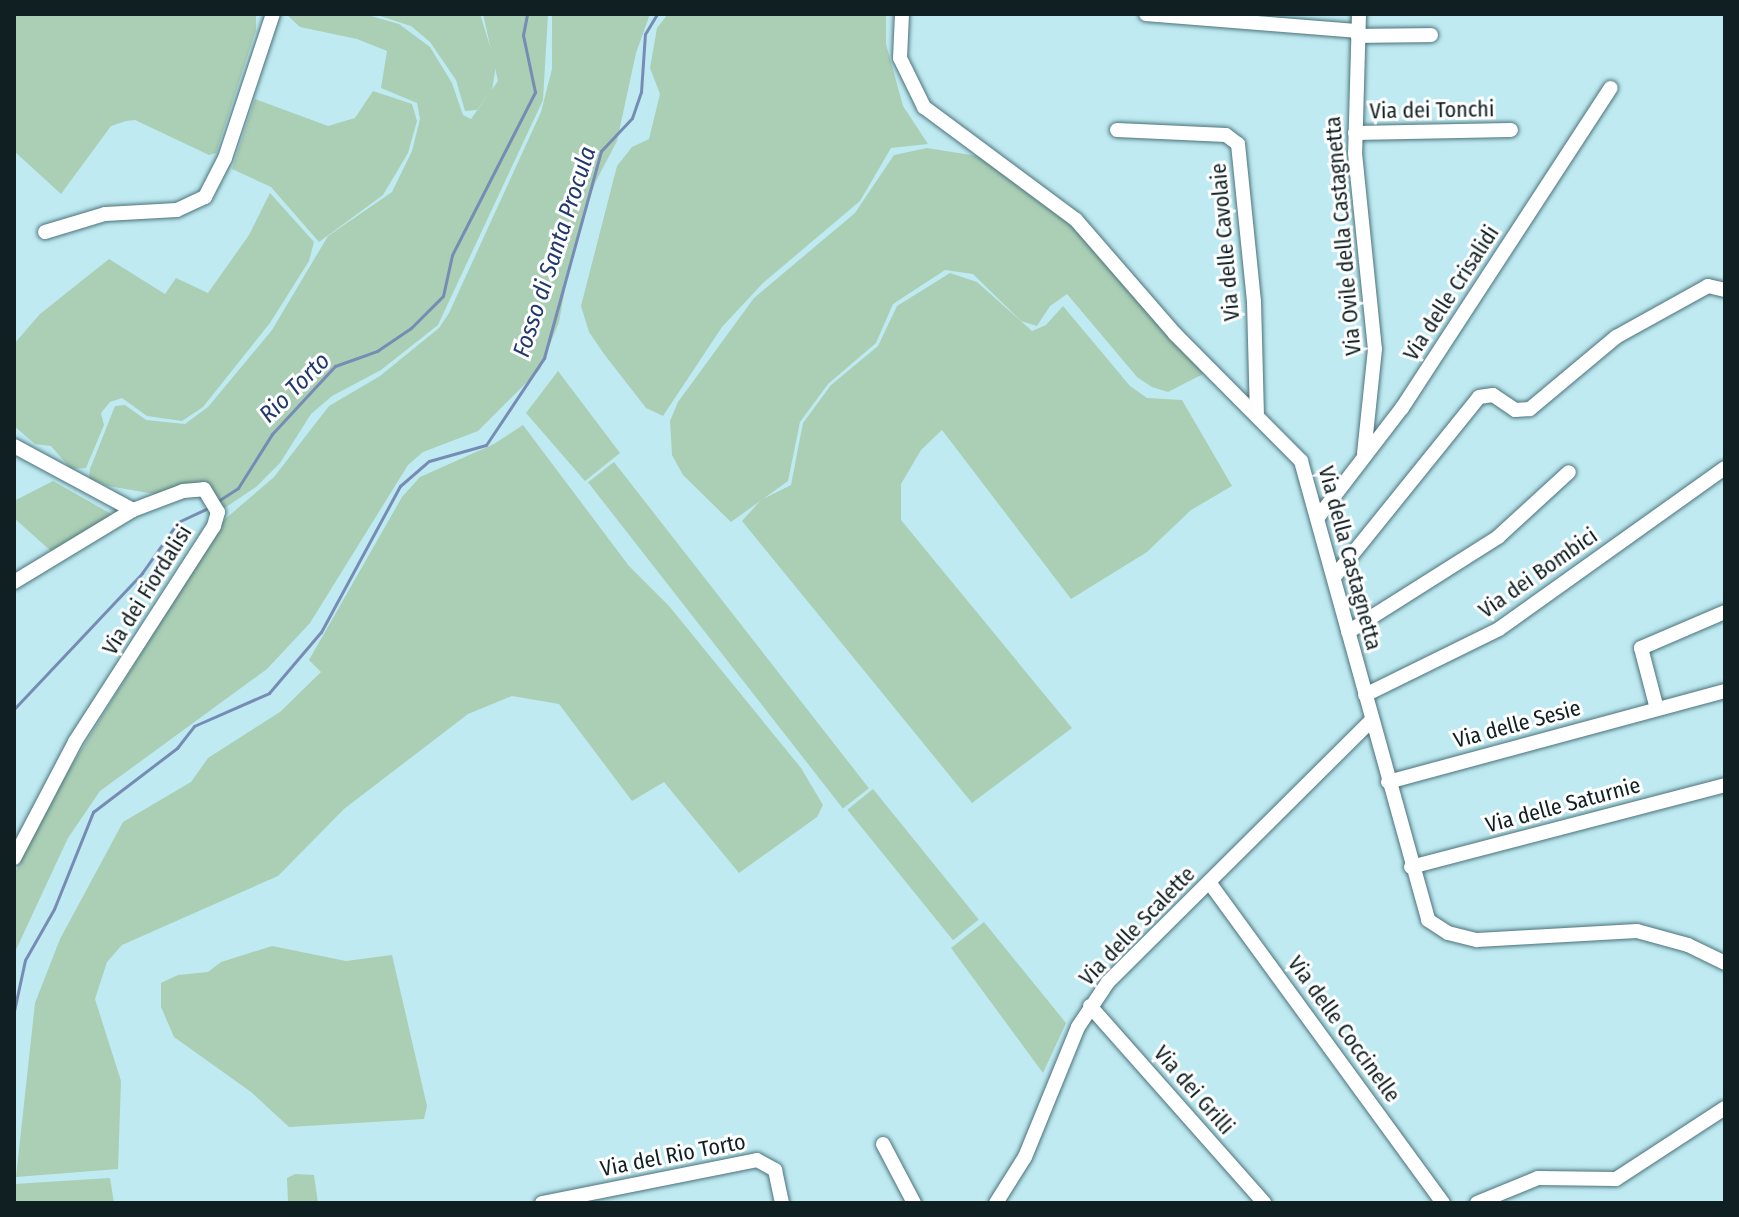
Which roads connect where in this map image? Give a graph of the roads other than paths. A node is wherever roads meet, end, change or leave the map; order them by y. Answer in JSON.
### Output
{"nodes":[{"id":1,"x":273,"y":14,"type":"edge"},
{"id":2,"x":902,"y":14,"type":"edge"},
{"id":3,"x":1146,"y":14,"type":"edge"},
{"id":4,"x":1359,"y":14,"type":"edge"},
{"id":5,"x":1358,"y":34,"type":"junction"},
{"id":6,"x":1431,"y":35,"type":"dead end"},
{"id":7,"x":1611,"y":88,"type":"dead end"},
{"id":8,"x":1117,"y":130,"type":"dead end"},
{"id":9,"x":1511,"y":130,"type":"dead end"},
{"id":10,"x":1355,"y":133,"type":"junction"},
{"id":11,"x":45,"y":232,"type":"dead end"},
{"id":12,"x":1725,"y":290,"type":"edge"},
{"id":13,"x":1257,"y":413,"type":"junction"},
{"id":14,"x":14,"y":446,"type":"edge"},
{"id":15,"x":1364,"y":453,"type":"junction"},
{"id":16,"x":1725,"y":468,"type":"edge"},
{"id":17,"x":1569,"y":472,"type":"dead end"},
{"id":18,"x":133,"y":510,"type":"junction"},
{"id":19,"x":1319,"y":516,"type":"junction"},
{"id":20,"x":1334,"y":577,"type":"junction"},
{"id":21,"x":14,"y":582,"type":"edge"},
{"id":22,"x":1725,"y":612,"type":"edge"},
{"id":23,"x":1348,"y":632,"type":"junction"},
{"id":24,"x":1725,"y":691,"type":"edge"},
{"id":25,"x":1365,"y":695,"type":"junction"},
{"id":26,"x":1657,"y":709,"type":"junction"},
{"id":27,"x":1370,"y":722,"type":"junction"},
{"id":28,"x":1388,"y":782,"type":"junction"},
{"id":29,"x":1725,"y":785,"type":"edge"},
{"id":30,"x":14,"y":858,"type":"edge"},
{"id":31,"x":1411,"y":867,"type":"junction"},
{"id":32,"x":1209,"y":882,"type":"junction"},
{"id":33,"x":1725,"y":963,"type":"edge"},
{"id":34,"x":1090,"y":1006,"type":"junction"},
{"id":35,"x":1725,"y":1108,"type":"edge"},
{"id":36,"x":883,"y":1144,"type":"dead end"},
{"id":37,"x":542,"y":1203,"type":"edge"},
{"id":38,"x":782,"y":1203,"type":"edge"},
{"id":39,"x":914,"y":1203,"type":"edge"},
{"id":40,"x":996,"y":1203,"type":"edge"},
{"id":41,"x":1264,"y":1203,"type":"edge"},
{"id":42,"x":1443,"y":1203,"type":"edge"},
{"id":43,"x":1477,"y":1203,"type":"edge"}],
"edges":[{"from":1,"to":11,"type":"street"},
{"from":2,"to":13,"type":"street","name":"Via della Castagnetta"},
{"from":3,"to":5,"type":"street"},
{"from":4,"to":5,"type":"street","name":"Via Ovile della Castagnetta"},
{"from":5,"to":6,"type":"street"},
{"from":5,"to":10,"type":"street","name":"Via Ovile della Castagnetta"},
{"from":7,"to":15,"type":"street","name":"Via delle Crisalidi"},
{"from":8,"to":13,"type":"street","name":"Via delle Cavolaie"},
{"from":9,"to":10,"type":"street","name":"Via dei Tonchi"},
{"from":10,"to":15,"type":"street","name":"Via Ovile della Castagnetta"},
{"from":12,"to":20,"type":"street"},
{"from":13,"to":19,"type":"street","name":"Via della Castagnetta"},
{"from":14,"to":18,"type":"street"},
{"from":15,"to":19,"type":"street","name":"Via delle Crisalidi"},
{"from":16,"to":25,"type":"street","name":"Via dei Bombici"},
{"from":17,"to":23,"type":"street"},
{"from":18,"to":21,"type":"street","name":"Via dei Fiordalisi"},
{"from":18,"to":30,"type":"street","name":"Via dei Fiordalisi"},
{"from":19,"to":20,"type":"street","name":"Via della Castagnetta"},
{"from":20,"to":23,"type":"street","name":"Via della Castagnetta"},
{"from":22,"to":26,"type":"street"},
{"from":23,"to":25,"type":"street","name":"Via della Castagnetta"},
{"from":24,"to":26,"type":"street","name":"Via delle Sesie"},
{"from":25,"to":27,"type":"street","name":"Via della Castagnetta"},
{"from":26,"to":28,"type":"street","name":"Via delle Sesie"},
{"from":27,"to":28,"type":"street","name":"Via della Castagnetta"},
{"from":27,"to":32,"type":"street","name":"Via delle Scalette"},
{"from":28,"to":31,"type":"street","name":"Via della Castagnetta"},
{"from":29,"to":31,"type":"street","name":"Via delle Saturnie"},
{"from":31,"to":33,"type":"street","name":"Via della Castagnetta"},
{"from":32,"to":34,"type":"street","name":"Via delle Scalette"},
{"from":32,"to":42,"type":"street","name":"Via delle Coccinelle"},
{"from":34,"to":40,"type":"street","name":"Via delle Scalette"},
{"from":34,"to":41,"type":"street","name":"Via dei Grilli"},
{"from":35,"to":43,"type":"street"},
{"from":36,"to":39,"type":"street"},
{"from":37,"to":38,"type":"street","name":"Via del Rio Torto"}]}
